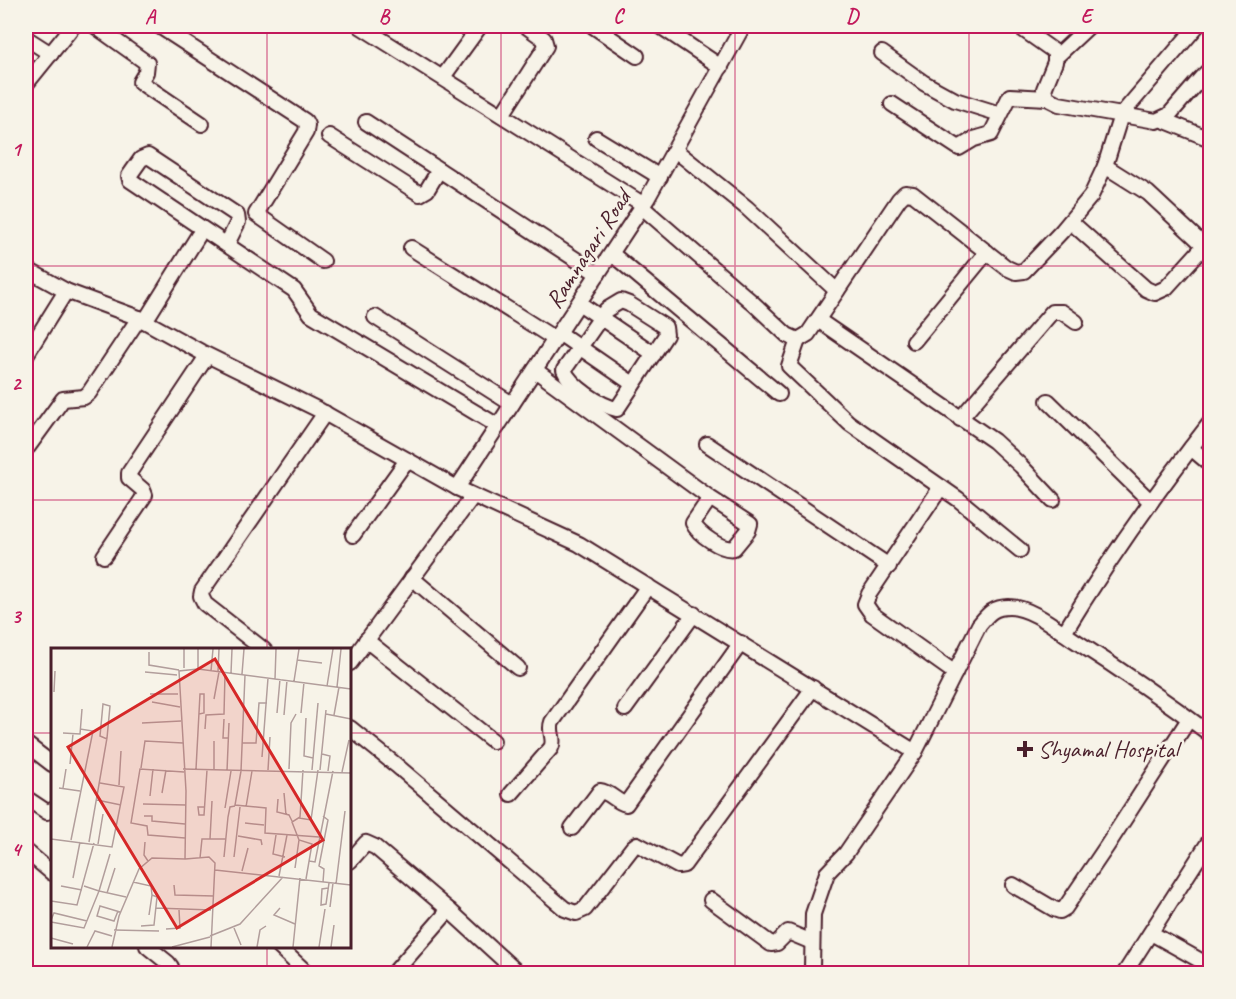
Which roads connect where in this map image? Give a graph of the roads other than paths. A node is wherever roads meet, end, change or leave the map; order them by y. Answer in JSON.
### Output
{"nodes":[{"id":1,"x":74,"y":26,"type":"edge"},
{"id":2,"x":95,"y":26,"type":"edge"},
{"id":3,"x":159,"y":26,"type":"edge"},
{"id":4,"x":360,"y":26,"type":"edge"},
{"id":5,"x":480,"y":26,"type":"edge"},
{"id":6,"x":526,"y":26,"type":"edge"},
{"id":7,"x":593,"y":26,"type":"edge"},
{"id":8,"x":660,"y":26,"type":"edge"},
{"id":9,"x":743,"y":26,"type":"edge"},
{"id":10,"x":1018,"y":26,"type":"edge"},
{"id":11,"x":1089,"y":26,"type":"edge"},
{"id":12,"x":1197,"y":26,"type":"edge"},
{"id":13,"x":26,"y":38,"type":"edge"},
{"id":14,"x":882,"y":52,"type":"dead end"},
{"id":15,"x":51,"y":54,"type":"junction"},
{"id":16,"x":637,"y":56,"type":"dead end"},
{"id":17,"x":1056,"y":57,"type":"junction"},
{"id":18,"x":721,"y":67,"type":"junction"},
{"id":19,"x":1210,"y":69,"type":"edge"},
{"id":20,"x":443,"y":77,"type":"junction"},
{"id":21,"x":26,"y":84,"type":"edge"},
{"id":22,"x":1047,"y":98,"type":"junction"},
{"id":23,"x":892,"y":104,"type":"dead end"},
{"id":24,"x":1000,"y":114,"type":"junction"},
{"id":25,"x":1121,"y":115,"type":"junction"},
{"id":26,"x":502,"y":116,"type":"junction"},
{"id":27,"x":1163,"y":120,"type":"junction"},
{"id":28,"x":366,"y":122,"type":"dead end"},
{"id":29,"x":202,"y":124,"type":"dead end"},
{"id":30,"x":329,"y":136,"type":"dead end"},
{"id":31,"x":596,"y":138,"type":"dead end"},
{"id":32,"x":1210,"y":139,"type":"edge"},
{"id":33,"x":675,"y":150,"type":"junction"},
{"id":34,"x":1105,"y":166,"type":"junction"},
{"id":35,"x":439,"y":170,"type":"junction"},
{"id":36,"x":660,"y":177,"type":"junction"},
{"id":37,"x":643,"y":206,"type":"junction"},
{"id":38,"x":1071,"y":222,"type":"junction"},
{"id":39,"x":198,"y":236,"type":"dead end"},
{"id":40,"x":227,"y":244,"type":"junction"},
{"id":41,"x":411,"y":248,"type":"dead end"},
{"id":42,"x":1208,"y":248,"type":"edge"},
{"id":43,"x":987,"y":252,"type":"junction"},
{"id":44,"x":612,"y":254,"type":"junction"},
{"id":45,"x":323,"y":261,"type":"dead end"},
{"id":46,"x":26,"y":268,"type":"edge"},
{"id":47,"x":598,"y":274,"type":"junction"},
{"id":48,"x":66,"y":291,"type":"junction"},
{"id":49,"x":837,"y":291,"type":"junction"},
{"id":50,"x":579,"y":303,"type":"junction"},
{"id":51,"x":375,"y":317,"type":"dead end"},
{"id":52,"x":600,"y":317,"type":"junction"},
{"id":53,"x":142,"y":319,"type":"junction"},
{"id":54,"x":818,"y":320,"type":"junction"},
{"id":55,"x":1076,"y":322,"type":"dead end"},
{"id":56,"x":557,"y":336,"type":"junction"},
{"id":57,"x":798,"y":340,"type":"junction"},
{"id":58,"x":914,"y":341,"type":"dead end"},
{"id":59,"x":580,"y":346,"type":"junction"},
{"id":60,"x":654,"y":354,"type":"junction"},
{"id":61,"x":26,"y":355,"type":"edge"},
{"id":62,"x":207,"y":356,"type":"junction"},
{"id":63,"x":535,"y":370,"type":"junction"},
{"id":64,"x":633,"y":384,"type":"junction"},
{"id":65,"x":779,"y":394,"type":"dead end"},
{"id":66,"x":1048,"y":401,"type":"dead end"},
{"id":67,"x":512,"y":404,"type":"junction"},
{"id":68,"x":325,"y":413,"type":"junction"},
{"id":69,"x":960,"y":419,"type":"junction"},
{"id":70,"x":1210,"y":423,"type":"edge"},
{"id":71,"x":498,"y":426,"type":"junction"},
{"id":72,"x":707,"y":444,"type":"dead end"},
{"id":73,"x":28,"y":447,"type":"dead end"},
{"id":74,"x":1191,"y":448,"type":"junction"},
{"id":75,"x":406,"y":460,"type":"junction"},
{"id":76,"x":1210,"y":464,"type":"edge"},
{"id":77,"x":941,"y":487,"type":"junction"},
{"id":78,"x":457,"y":488,"type":"junction"},
{"id":79,"x":473,"y":496,"type":"junction"},
{"id":80,"x":710,"y":498,"type":"dead end"},
{"id":81,"x":1053,"y":500,"type":"dead end"},
{"id":82,"x":1151,"y":502,"type":"junction"},
{"id":83,"x":353,"y":535,"type":"dead end"},
{"id":84,"x":1020,"y":550,"type":"dead end"},
{"id":85,"x":104,"y":556,"type":"dead end"},
{"id":86,"x":889,"y":566,"type":"junction"},
{"id":87,"x":412,"y":579,"type":"junction"},
{"id":88,"x":648,"y":586,"type":"junction"},
{"id":89,"x":694,"y":614,"type":"junction"},
{"id":90,"x":1064,"y":633,"type":"junction"},
{"id":91,"x":366,"y":640,"type":"junction"},
{"id":92,"x":741,"y":643,"type":"junction"},
{"id":93,"x":261,"y":648,"type":"edge"},
{"id":94,"x":351,"y":662,"type":"edge"},
{"id":95,"x":518,"y":668,"type":"dead end"},
{"id":96,"x":955,"y":673,"type":"junction"},
{"id":97,"x":813,"y":688,"type":"junction"},
{"id":98,"x":625,"y":709,"type":"dead end"},
{"id":99,"x":1189,"y":719,"type":"junction"},
{"id":100,"x":351,"y":729,"type":"edge"},
{"id":101,"x":1210,"y":734,"type":"edge"},
{"id":102,"x":494,"y":741,"type":"dead end"},
{"id":103,"x":26,"y":744,"type":"edge"},
{"id":104,"x":915,"y":752,"type":"junction"},
{"id":105,"x":51,"y":763,"type":"edge"},
{"id":106,"x":511,"y":794,"type":"dead end"},
{"id":107,"x":26,"y":798,"type":"edge"},
{"id":108,"x":51,"y":810,"type":"edge"},
{"id":109,"x":572,"y":828,"type":"dead end"},
{"id":110,"x":1210,"y":840,"type":"edge"},
{"id":111,"x":26,"y":851,"type":"edge"},
{"id":112,"x":351,"y":860,"type":"edge"},
{"id":113,"x":51,"y":872,"type":"edge"},
{"id":114,"x":1013,"y":885,"type":"dead end"},
{"id":115,"x":711,"y":900,"type":"dead end"},
{"id":116,"x":449,"y":910,"type":"junction"},
{"id":117,"x":1151,"y":933,"type":"junction"},
{"id":118,"x":812,"y":942,"type":"junction"},
{"id":119,"x":149,"y":948,"type":"edge"},
{"id":120,"x":279,"y":948,"type":"edge"},
{"id":121,"x":1210,"y":966,"type":"edge"},
{"id":122,"x":169,"y":974,"type":"edge"},
{"id":123,"x":308,"y":974,"type":"edge"},
{"id":124,"x":393,"y":974,"type":"edge"},
{"id":125,"x":519,"y":974,"type":"edge"},
{"id":126,"x":814,"y":974,"type":"edge"},
{"id":127,"x":1124,"y":974,"type":"edge"}],
"edges":[{"from":1,"to":15,"type":"street"},
{"from":2,"to":29,"type":"street"},
{"from":3,"to":45,"type":"street"},
{"from":4,"to":20,"type":"street"},
{"from":5,"to":20,"type":"street"},
{"from":6,"to":26,"type":"street"},
{"from":7,"to":16,"type":"street"},
{"from":8,"to":18,"type":"street"},
{"from":9,"to":18,"type":"street","name":"Ramnagari Road"},
{"from":10,"to":17,"type":"street"},
{"from":11,"to":17,"type":"street"},
{"from":12,"to":25,"type":"street"},
{"from":13,"to":15,"type":"street"},
{"from":14,"to":24,"type":"street"},
{"from":15,"to":21,"type":"street"},
{"from":17,"to":22,"type":"street"},
{"from":18,"to":33,"type":"street","name":"Ramnagari Road"},
{"from":19,"to":27,"type":"street"},
{"from":20,"to":26,"type":"street"},
{"from":22,"to":24,"type":"street"},
{"from":22,"to":25,"type":"street"},
{"from":23,"to":24,"type":"street"},
{"from":25,"to":27,"type":"street"},
{"from":25,"to":34,"type":"street"},
{"from":26,"to":37,"type":"street"},
{"from":27,"to":32,"type":"street"},
{"from":28,"to":35,"type":"street"},
{"from":30,"to":35,"type":"street"},
{"from":31,"to":36,"type":"street"},
{"from":33,"to":36,"type":"street","name":"Ramnagari Road"},
{"from":33,"to":49,"type":"street"},
{"from":34,"to":38,"type":"street"},
{"from":34,"to":42,"type":"street"},
{"from":35,"to":47,"type":"street"},
{"from":36,"to":37,"type":"street","name":"Ramnagari Road"},
{"from":37,"to":44,"type":"street","name":"Ramnagari Road"},
{"from":37,"to":57,"type":"street"},
{"from":38,"to":42,"type":"street"},
{"from":38,"to":43,"type":"street"},
{"from":39,"to":53,"type":"street"},
{"from":40,"to":40,"type":"street"},
{"from":40,"to":71,"type":"street"},
{"from":41,"to":56,"type":"street"},
{"from":43,"to":49,"type":"street"},
{"from":43,"to":58,"type":"street"},
{"from":44,"to":47,"type":"street","name":"Ramnagari Road"},
{"from":44,"to":65,"type":"street"},
{"from":46,"to":48,"type":"street"},
{"from":47,"to":50,"type":"street","name":"Ramnagari Road"},
{"from":48,"to":53,"type":"street"},
{"from":48,"to":61,"type":"street"},
{"from":49,"to":54,"type":"street"},
{"from":50,"to":52,"type":"street"},
{"from":50,"to":56,"type":"street","name":"Ramnagari Road"},
{"from":51,"to":67,"type":"street"},
{"from":52,"to":59,"type":"street"},
{"from":52,"to":60,"type":"street"},
{"from":52,"to":60,"type":"street"},
{"from":53,"to":62,"type":"street"},
{"from":53,"to":73,"type":"street"},
{"from":54,"to":57,"type":"street"},
{"from":54,"to":69,"type":"street"},
{"from":55,"to":69,"type":"street"},
{"from":56,"to":59,"type":"street"},
{"from":56,"to":63,"type":"street","name":"Ramnagari Road"},
{"from":57,"to":77,"type":"street"},
{"from":59,"to":64,"type":"street"},
{"from":59,"to":64,"type":"street"},
{"from":60,"to":64,"type":"street"},
{"from":62,"to":68,"type":"street"},
{"from":62,"to":85,"type":"street"},
{"from":63,"to":67,"type":"street","name":"Ramnagari Road"},
{"from":63,"to":80,"type":"street"},
{"from":66,"to":82,"type":"street"},
{"from":67,"to":71,"type":"street","name":"Ramnagari Road"},
{"from":68,"to":75,"type":"street"},
{"from":68,"to":93,"type":"street"},
{"from":69,"to":81,"type":"street"},
{"from":70,"to":74,"type":"street"},
{"from":71,"to":78,"type":"street","name":"Ramnagari Road"},
{"from":72,"to":86,"type":"street"},
{"from":74,"to":76,"type":"street"},
{"from":74,"to":82,"type":"street"},
{"from":75,"to":78,"type":"street"},
{"from":75,"to":83,"type":"street"},
{"from":77,"to":84,"type":"street"},
{"from":77,"to":86,"type":"street"},
{"from":78,"to":79,"type":"street"},
{"from":79,"to":87,"type":"street"},
{"from":79,"to":88,"type":"street"},
{"from":82,"to":90,"type":"street"},
{"from":86,"to":96,"type":"street"},
{"from":87,"to":91,"type":"street"},
{"from":87,"to":95,"type":"street"},
{"from":88,"to":89,"type":"street"},
{"from":88,"to":106,"type":"street"},
{"from":89,"to":92,"type":"street"},
{"from":89,"to":98,"type":"street"},
{"from":90,"to":96,"type":"street"},
{"from":90,"to":99,"type":"street"},
{"from":91,"to":94,"type":"street"},
{"from":91,"to":102,"type":"street"},
{"from":92,"to":97,"type":"street"},
{"from":92,"to":109,"type":"street"},
{"from":96,"to":104,"type":"street"},
{"from":97,"to":100,"type":"street"},
{"from":97,"to":104,"type":"street"},
{"from":99,"to":101,"type":"street"},
{"from":99,"to":114,"type":"street"},
{"from":103,"to":105,"type":"street"},
{"from":104,"to":118,"type":"street"},
{"from":107,"to":108,"type":"street"},
{"from":110,"to":117,"type":"street"},
{"from":111,"to":113,"type":"street"},
{"from":112,"to":116,"type":"street"},
{"from":115,"to":118,"type":"street"},
{"from":116,"to":124,"type":"street"},
{"from":116,"to":125,"type":"street"},
{"from":117,"to":121,"type":"street"},
{"from":117,"to":127,"type":"street"},
{"from":118,"to":126,"type":"street"},
{"from":119,"to":122,"type":"street"},
{"from":120,"to":123,"type":"street"}]}
